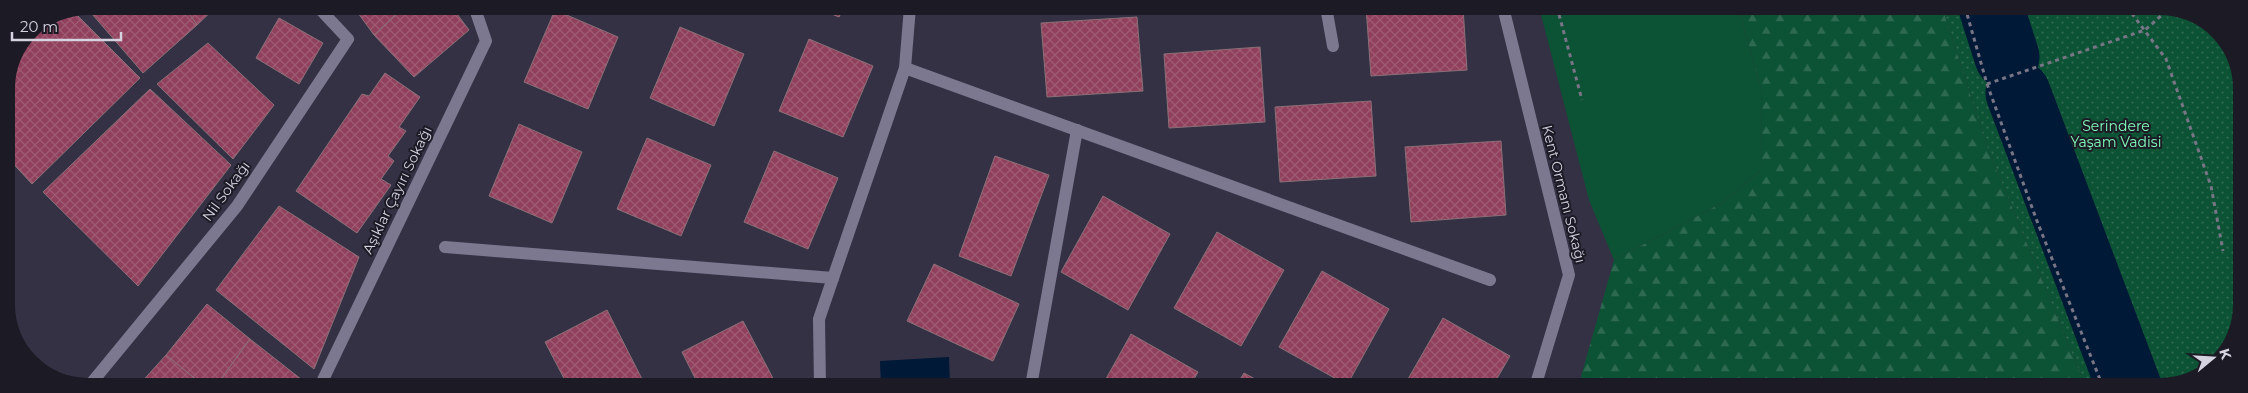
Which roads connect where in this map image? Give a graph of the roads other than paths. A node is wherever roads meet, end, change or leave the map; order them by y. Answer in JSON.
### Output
{"nodes":[{"id":1,"x":325,"y":15,"type":"edge"},
{"id":2,"x":477,"y":15,"type":"edge"},
{"id":3,"x":909,"y":15,"type":"edge"},
{"id":4,"x":1327,"y":15,"type":"edge"},
{"id":5,"x":1505,"y":15,"type":"edge"},
{"id":6,"x":1333,"y":46,"type":"dead end"},
{"id":7,"x":905,"y":68,"type":"junction"},
{"id":8,"x":1077,"y":130,"type":"junction"},
{"id":9,"x":445,"y":247,"type":"dead end"},
{"id":10,"x":833,"y":278,"type":"junction"},
{"id":11,"x":1490,"y":280,"type":"dead end"},
{"id":12,"x":96,"y":378,"type":"edge"},
{"id":13,"x":324,"y":378,"type":"edge"},
{"id":14,"x":820,"y":378,"type":"edge"},
{"id":15,"x":1032,"y":378,"type":"edge"},
{"id":16,"x":1537,"y":378,"type":"edge"}],
"edges":[{"from":1,"to":12,"type":"street","name":"Nil Sokağı"},
{"from":2,"to":13,"type":"street","name":"Aşıklar Çayırı Sokağı"},
{"from":3,"to":7,"type":"street"},
{"from":4,"to":6,"type":"street"},
{"from":5,"to":16,"type":"street","name":"Kent Ormanı Sokağı"},
{"from":7,"to":8,"type":"street"},
{"from":7,"to":10,"type":"street"},
{"from":8,"to":11,"type":"street"},
{"from":8,"to":15,"type":"street"},
{"from":9,"to":10,"type":"street"},
{"from":10,"to":14,"type":"street"}]}
